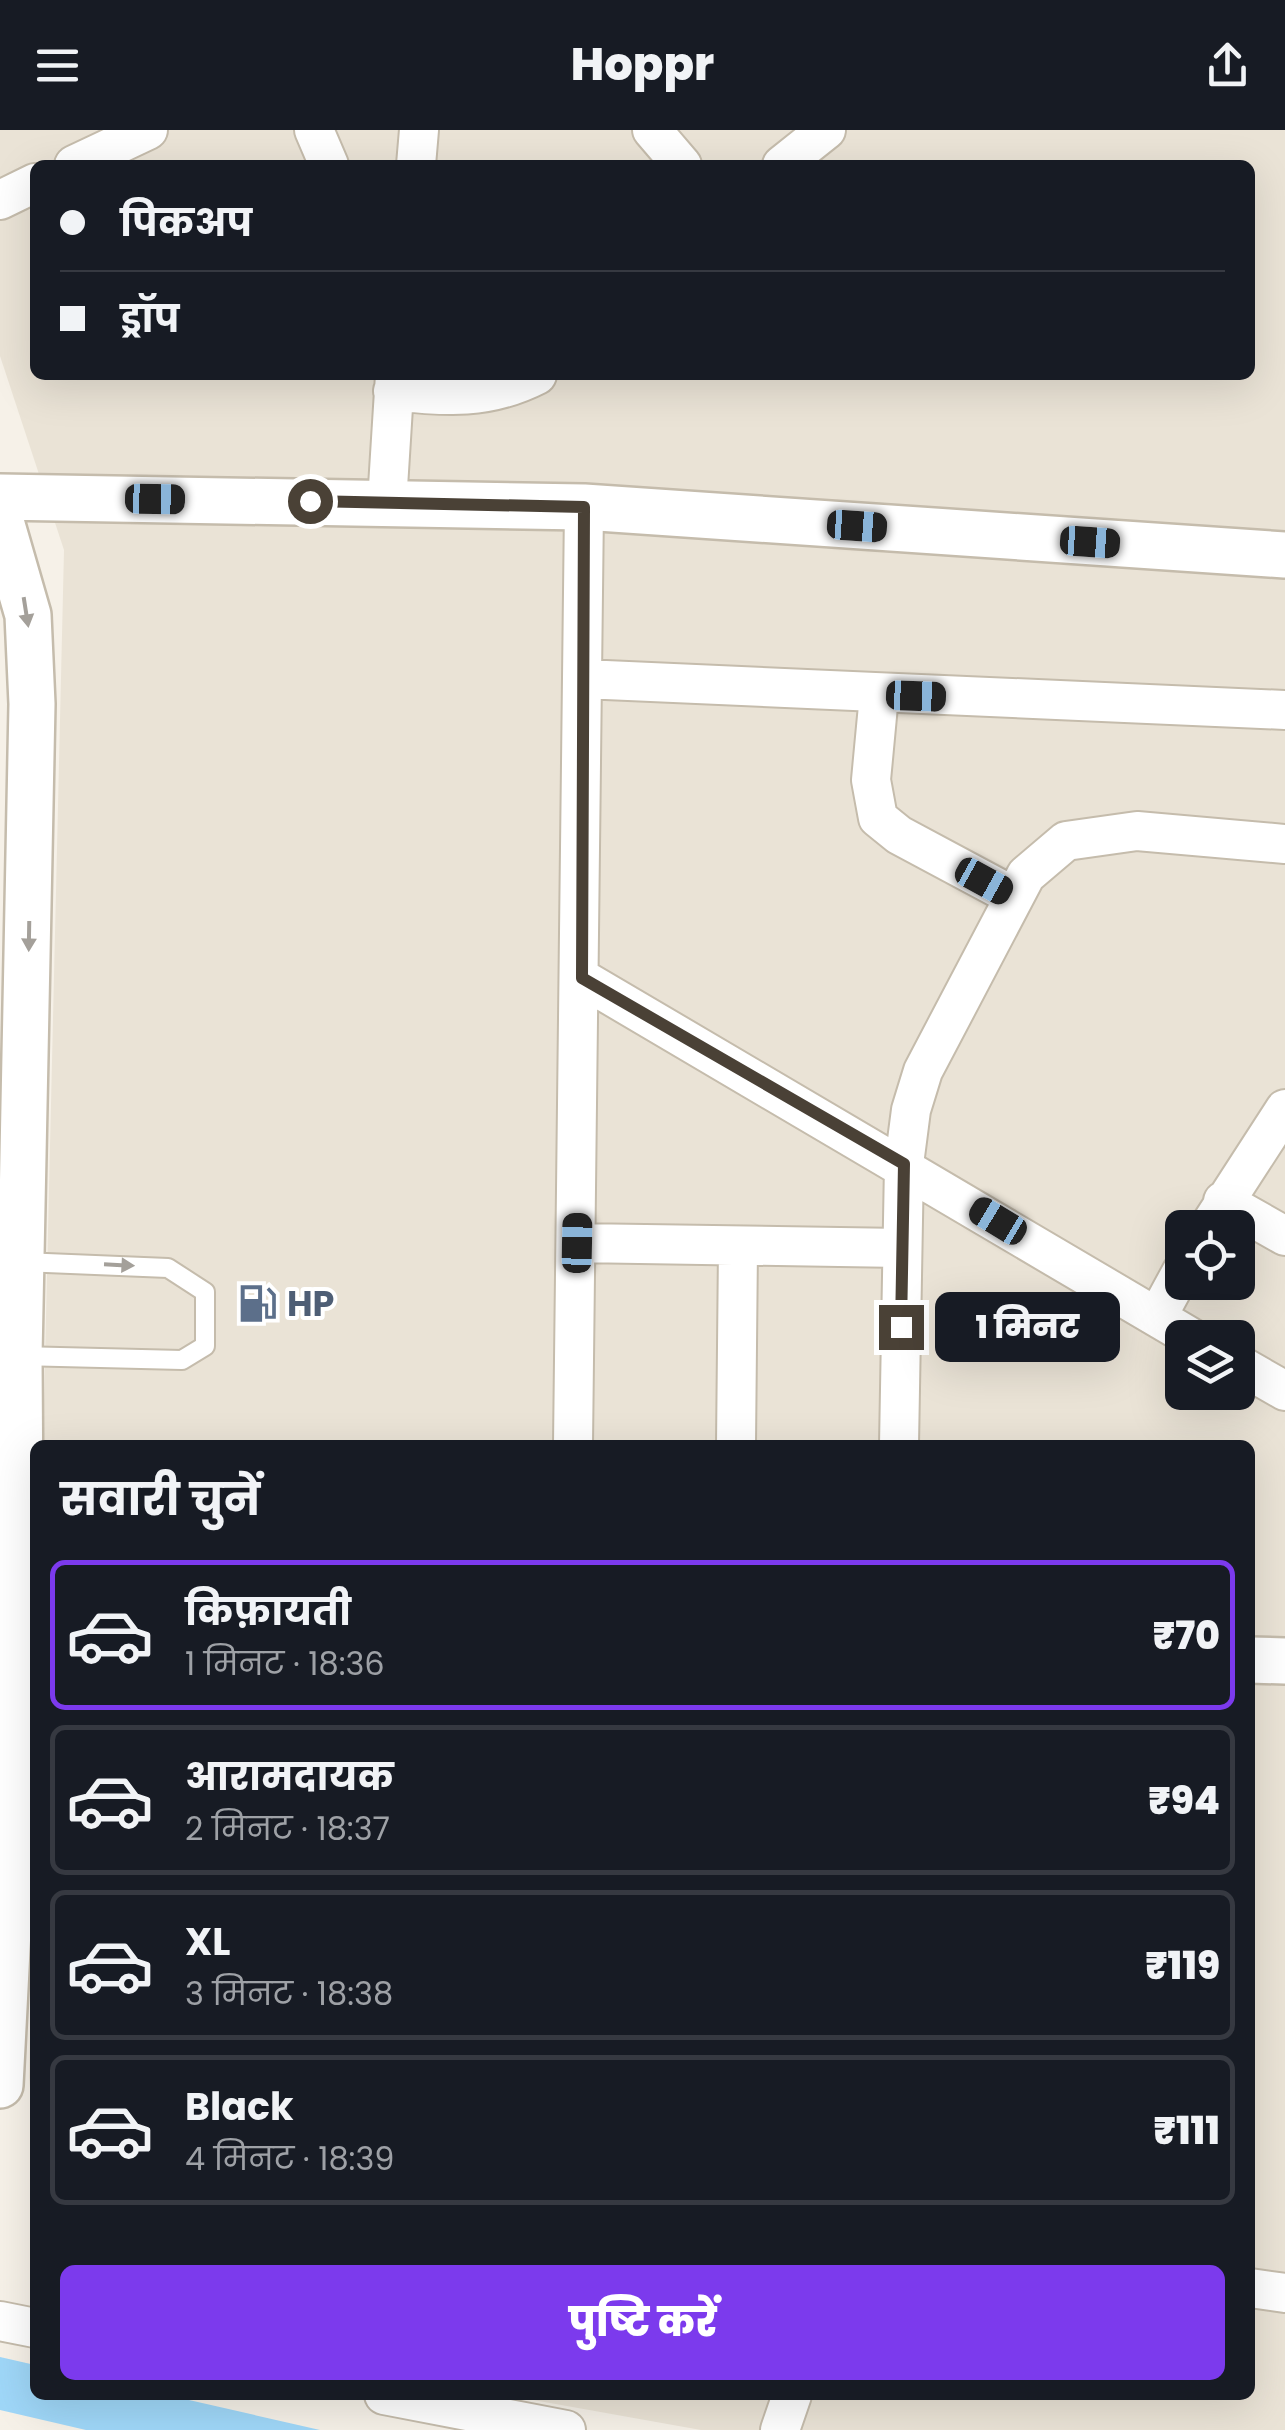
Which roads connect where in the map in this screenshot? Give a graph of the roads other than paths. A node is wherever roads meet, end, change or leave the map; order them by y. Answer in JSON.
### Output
{"nodes":[{"id":1,"x":148,"y":130,"type":"edge"},
{"id":2,"x":314,"y":130,"type":"edge"},
{"id":3,"x":419,"y":130,"type":"edge"},
{"id":4,"x":652,"y":130,"type":"edge"},
{"id":5,"x":826,"y":130,"type":"edge"},
{"id":6,"x":85,"y":160,"type":"edge"},
{"id":7,"x":327,"y":160,"type":"edge"},
{"id":8,"x":416,"y":160,"type":"edge"},
{"id":9,"x":678,"y":160,"type":"edge"},
{"id":10,"x":788,"y":160,"type":"edge"},
{"id":11,"x":30,"y":185,"type":"edge"},
{"id":12,"x":0,"y":200,"type":"edge"},
{"id":13,"x":525,"y":380,"type":"edge"},
{"id":14,"x":394,"y":383,"type":"edge"},
{"id":15,"x":0,"y":496,"type":"edge"},
{"id":16,"x":387,"y":502,"type":"junction"},
{"id":17,"x":584,"y":507,"type":"junction"},
{"id":18,"x":0,"y":518,"type":"edge"},
{"id":19,"x":1285,"y":555,"type":"edge"},
{"id":20,"x":583,"y":679,"type":"junction"},
{"id":21,"x":879,"y":695,"type":"junction"},
{"id":22,"x":1285,"y":710,"type":"edge"},
{"id":23,"x":1285,"y":844,"type":"edge"},
{"id":24,"x":1013,"y":896,"type":"junction"},
{"id":25,"x":582,"y":978,"type":"junction"},
{"id":26,"x":1285,"y":1109,"type":"edge"},
{"id":27,"x":904,"y":1164,"type":"junction"},
{"id":28,"x":1218,"y":1210,"type":"edge"},
{"id":29,"x":1255,"y":1227,"type":"edge"},
{"id":30,"x":1285,"y":1236,"type":"edge"},
{"id":31,"x":577,"y":1243,"type":"junction"},
{"id":32,"x":738,"y":1247,"type":"junction"},
{"id":33,"x":902,"y":1248,"type":"junction"},
{"id":34,"x":11,"y":1262,"type":"edge"},
{"id":35,"x":1166,"y":1300,"type":"edge"},
{"id":36,"x":1156,"y":1317,"type":"junction"},
{"id":37,"x":1165,"y":1322,"type":"edge"},
{"id":38,"x":18,"y":1356,"type":"junction"},
{"id":39,"x":1255,"y":1374,"type":"edge"},
{"id":40,"x":1285,"y":1391,"type":"edge"},
{"id":41,"x":573,"y":1440,"type":"edge"},
{"id":42,"x":736,"y":1440,"type":"edge"},
{"id":43,"x":899,"y":1440,"type":"edge"},
{"id":44,"x":18,"y":1600,"type":"edge"},
{"id":45,"x":1255,"y":1660,"type":"edge"},
{"id":46,"x":1285,"y":1661,"type":"edge"},
{"id":47,"x":0,"y":2086,"type":"edge"},
{"id":48,"x":1255,"y":2289,"type":"edge"},
{"id":49,"x":1285,"y":2293,"type":"edge"},
{"id":50,"x":0,"y":2321,"type":"edge"},
{"id":51,"x":30,"y":2327,"type":"edge"},
{"id":52,"x":410,"y":2400,"type":"edge"},
{"id":53,"x":790,"y":2400,"type":"edge"},
{"id":54,"x":566,"y":2430,"type":"edge"},
{"id":55,"x":780,"y":2430,"type":"edge"}],
"edges":[{"from":1,"to":6,"type":"street"},
{"from":2,"to":7,"type":"street"},
{"from":3,"to":8,"type":"street"},
{"from":4,"to":9,"type":"street"},
{"from":5,"to":10,"type":"street"},
{"from":11,"to":12,"type":"street"},
{"from":13,"to":14,"type":"street"},
{"from":14,"to":16,"type":"street"},
{"from":15,"to":16,"type":"street"},
{"from":16,"to":17,"type":"street"},
{"from":17,"to":19,"type":"street"},
{"from":17,"to":20,"type":"street"},
{"from":18,"to":34,"type":"street","one_way":true},
{"from":20,"to":21,"type":"street"},
{"from":20,"to":25,"type":"street"},
{"from":21,"to":22,"type":"street"},
{"from":21,"to":24,"type":"street"},
{"from":23,"to":24,"type":"street"},
{"from":24,"to":27,"type":"street"},
{"from":25,"to":27,"type":"street"},
{"from":25,"to":31,"type":"street"},
{"from":26,"to":28,"type":"street"},
{"from":27,"to":33,"type":"street"},
{"from":27,"to":36,"type":"street"},
{"from":29,"to":30,"type":"street"},
{"from":31,"to":32,"type":"street"},
{"from":31,"to":41,"type":"street"},
{"from":32,"to":33,"type":"street"},
{"from":32,"to":42,"type":"street"},
{"from":33,"to":43,"type":"street"},
{"from":34,"to":38,"type":"street"},
{"from":34,"to":38,"type":"lane","one_way":true},
{"from":35,"to":36,"type":"street"},
{"from":36,"to":37,"type":"street"},
{"from":38,"to":44,"type":"street"},
{"from":39,"to":40,"type":"street"},
{"from":44,"to":47,"type":"street"},
{"from":45,"to":46,"type":"street"},
{"from":48,"to":49,"type":"street"},
{"from":50,"to":51,"type":"street"},
{"from":52,"to":54,"type":"street"},
{"from":53,"to":55,"type":"street"}]}
